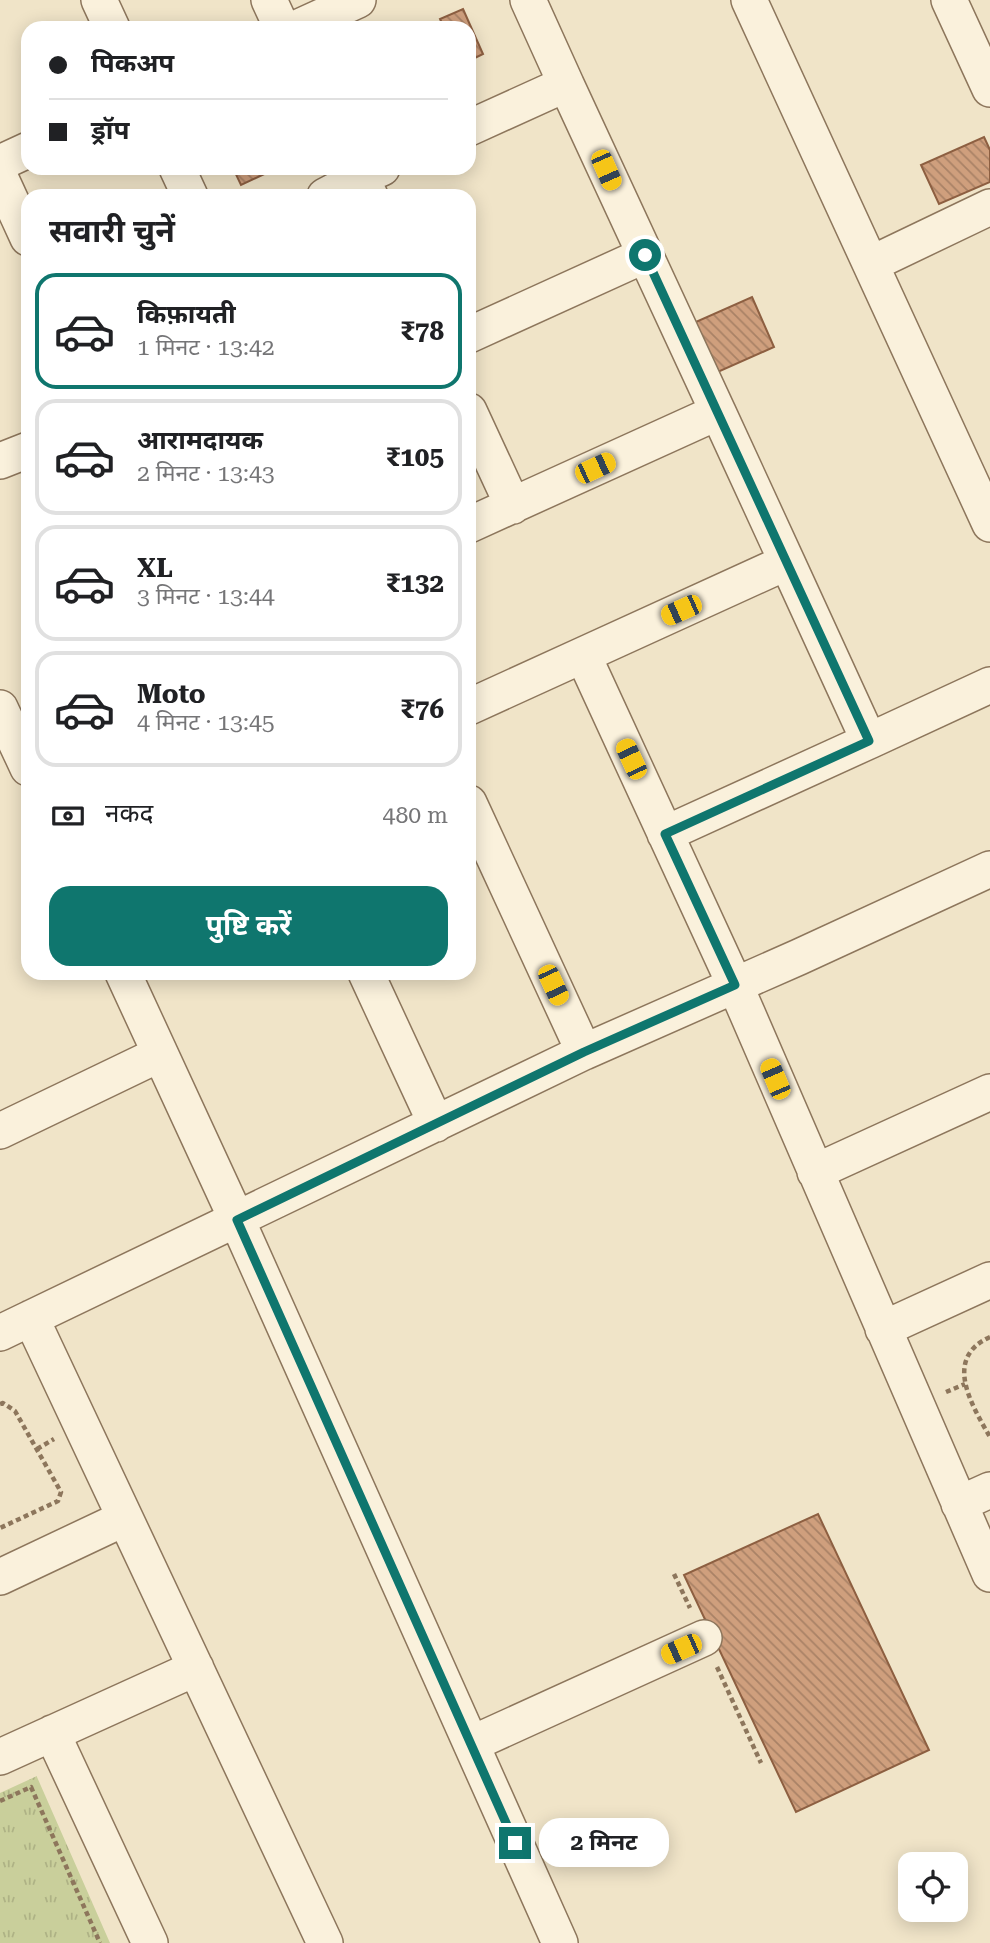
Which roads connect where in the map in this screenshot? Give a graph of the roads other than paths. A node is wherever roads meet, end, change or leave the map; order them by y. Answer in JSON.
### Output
{"nodes":[{"id":1,"x":99,"y":0,"type":"edge"},
{"id":2,"x":269,"y":0,"type":"edge"},
{"id":3,"x":358,"y":0,"type":"edge"},
{"id":4,"x":528,"y":0,"type":"edge"},
{"id":5,"x":749,"y":0,"type":"edge"},
{"id":6,"x":948,"y":0,"type":"edge"},
{"id":7,"x":109,"y":21,"type":"edge"},
{"id":8,"x":279,"y":21,"type":"edge"},
{"id":9,"x":312,"y":21,"type":"edge"},
{"id":10,"x":983,"y":54,"type":"edge"},
{"id":11,"x":566,"y":84,"type":"junction"},
{"id":12,"x":990,"y":89,"type":"edge"},
{"id":13,"x":476,"y":125,"type":"edge"},
{"id":14,"x":21,"y":153,"type":"edge"},
{"id":15,"x":0,"y":163,"type":"edge"},
{"id":16,"x":0,"y":177,"type":"edge"},
{"id":17,"x":371,"y":180,"type":"edge"},
{"id":18,"x":345,"y":189,"type":"edge"},
{"id":19,"x":990,"y":207,"type":"edge"},
{"id":20,"x":21,"y":223,"type":"edge"},
{"id":21,"x":645,"y":255,"type":"junction"},
{"id":22,"x":871,"y":264,"type":"junction"},
{"id":23,"x":476,"y":332,"type":"edge"},
{"id":24,"x":718,"y":412,"type":"junction"},
{"id":25,"x":476,"y":426,"type":"edge"},
{"id":26,"x":21,"y":453,"type":"edge"},
{"id":27,"x":0,"y":461,"type":"edge"},
{"id":28,"x":513,"y":506,"type":"junction"},
{"id":29,"x":476,"y":522,"type":"edge"},
{"id":30,"x":990,"y":524,"type":"edge"},
{"id":31,"x":786,"y":562,"type":"junction"},
{"id":32,"x":583,"y":655,"type":"junction"},
{"id":33,"x":990,"y":685,"type":"edge"},
{"id":34,"x":476,"y":704,"type":"edge"},
{"id":35,"x":0,"y":708,"type":"edge"},
{"id":36,"x":869,"y":741,"type":"junction"},
{"id":37,"x":15,"y":754,"type":"edge"},
{"id":38,"x":476,"y":818,"type":"edge"},
{"id":39,"x":665,"y":834,"type":"junction"},
{"id":40,"x":990,"y":869,"type":"edge"},
{"id":41,"x":126,"y":980,"type":"edge"},
{"id":42,"x":369,"y":980,"type":"edge"},
{"id":43,"x":735,"y":985,"type":"junction"},
{"id":44,"x":584,"y":1052,"type":"junction"},
{"id":45,"x":160,"y":1054,"type":"junction"},
{"id":46,"x":990,"y":1092,"type":"edge"},
{"id":47,"x":436,"y":1124,"type":"junction"},
{"id":48,"x":1,"y":1128,"type":"edge"},
{"id":49,"x":815,"y":1172,"type":"junction"},
{"id":50,"x":237,"y":1220,"type":"junction"},
{"id":51,"x":990,"y":1280,"type":"edge"},
{"id":52,"x":31,"y":1318,"type":"junction"},
{"id":53,"x":883,"y":1329,"type":"junction"},
{"id":54,"x":0,"y":1332,"type":"edge"},
{"id":55,"x":975,"y":1497,"type":"edge"},
{"id":56,"x":125,"y":1518,"type":"junction"},
{"id":57,"x":990,"y":1574,"type":"edge"},
{"id":58,"x":0,"y":1577,"type":"edge"},
{"id":59,"x":704,"y":1638,"type":"dead end"},
{"id":60,"x":196,"y":1668,"type":"junction"},
{"id":61,"x":52,"y":1733,"type":"junction"},
{"id":62,"x":471,"y":1744,"type":"junction"},
{"id":63,"x":0,"y":1756,"type":"edge"},
{"id":64,"x":150,"y":1943,"type":"edge"},
{"id":65,"x":325,"y":1943,"type":"edge"},
{"id":66,"x":560,"y":1943,"type":"edge"}],
"edges":[{"from":1,"to":7,"type":"street"},
{"from":2,"to":8,"type":"street"},
{"from":3,"to":9,"type":"street"},
{"from":4,"to":11,"type":"street"},
{"from":5,"to":22,"type":"street"},
{"from":6,"to":10,"type":"street"},
{"from":10,"to":12,"type":"street"},
{"from":11,"to":13,"type":"street"},
{"from":11,"to":21,"type":"street"},
{"from":14,"to":15,"type":"street"},
{"from":16,"to":20,"type":"street"},
{"from":17,"to":18,"type":"street"},
{"from":19,"to":22,"type":"street"},
{"from":21,"to":23,"type":"street"},
{"from":21,"to":24,"type":"street"},
{"from":22,"to":30,"type":"street"},
{"from":24,"to":28,"type":"street"},
{"from":24,"to":31,"type":"street"},
{"from":25,"to":28,"type":"street"},
{"from":26,"to":27,"type":"street"},
{"from":28,"to":29,"type":"street"},
{"from":31,"to":32,"type":"street"},
{"from":31,"to":36,"type":"street"},
{"from":32,"to":34,"type":"street"},
{"from":32,"to":39,"type":"street"},
{"from":33,"to":36,"type":"street"},
{"from":35,"to":37,"type":"street"},
{"from":36,"to":39,"type":"street"},
{"from":38,"to":44,"type":"street"},
{"from":39,"to":43,"type":"street"},
{"from":40,"to":43,"type":"street"},
{"from":41,"to":45,"type":"street"},
{"from":42,"to":47,"type":"street"},
{"from":43,"to":44,"type":"street"},
{"from":43,"to":49,"type":"street"},
{"from":44,"to":47,"type":"street"},
{"from":45,"to":48,"type":"street"},
{"from":45,"to":50,"type":"street"},
{"from":46,"to":49,"type":"street"},
{"from":47,"to":50,"type":"street"},
{"from":49,"to":53,"type":"street"},
{"from":50,"to":52,"type":"street"},
{"from":50,"to":62,"type":"street"},
{"from":51,"to":53,"type":"street"},
{"from":52,"to":54,"type":"street"},
{"from":52,"to":56,"type":"street"},
{"from":53,"to":55,"type":"street"},
{"from":55,"to":57,"type":"street"},
{"from":56,"to":58,"type":"street"},
{"from":56,"to":60,"type":"street"},
{"from":59,"to":62,"type":"street"},
{"from":60,"to":61,"type":"street"},
{"from":60,"to":65,"type":"street"},
{"from":61,"to":63,"type":"street"},
{"from":61,"to":64,"type":"street"},
{"from":62,"to":66,"type":"street"}]}
